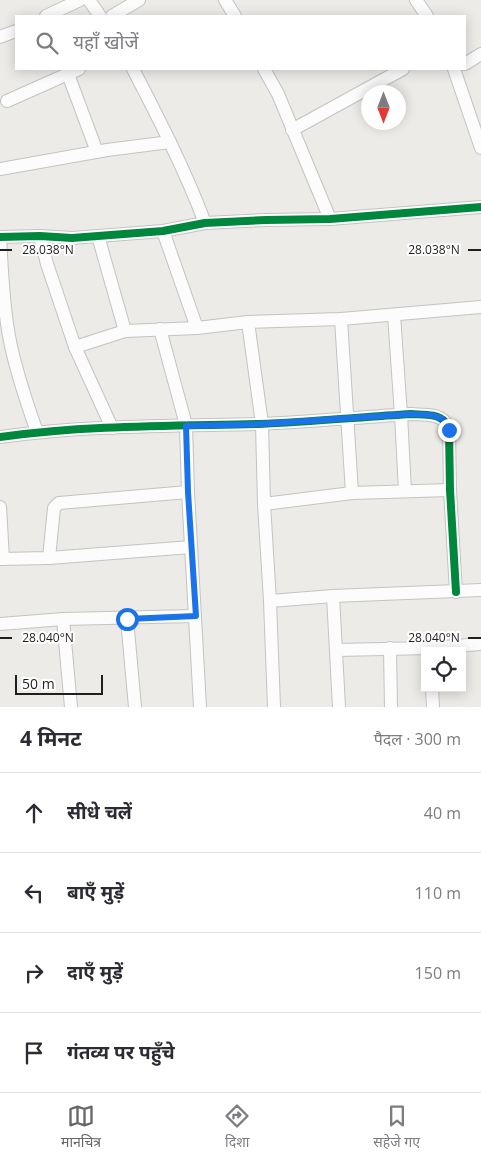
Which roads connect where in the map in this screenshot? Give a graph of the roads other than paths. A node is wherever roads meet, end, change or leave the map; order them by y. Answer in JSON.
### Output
{"nodes":[{"id":1,"x":80,"y":0,"type":"edge"},
{"id":2,"x":89,"y":0,"type":"edge"},
{"id":3,"x":139,"y":0,"type":"edge"},
{"id":4,"x":225,"y":0,"type":"edge"},
{"id":5,"x":416,"y":0,"type":"edge"},
{"id":6,"x":48,"y":15,"type":"edge"},
{"id":7,"x":99,"y":15,"type":"edge"},
{"id":8,"x":114,"y":15,"type":"edge"},
{"id":9,"x":234,"y":15,"type":"edge"},
{"id":10,"x":426,"y":15,"type":"edge"},
{"id":11,"x":15,"y":31,"type":"edge"},
{"id":12,"x":0,"y":37,"type":"edge"},
{"id":13,"x":481,"y":54,"type":"edge"},
{"id":14,"x":466,"y":63,"type":"edge"},
{"id":15,"x":134,"y":70,"type":"edge"},
{"id":16,"x":265,"y":70,"type":"edge"},
{"id":17,"x":402,"y":70,"type":"edge"},
{"id":18,"x":459,"y":70,"type":"edge"},
{"id":19,"x":74,"y":71,"type":"edge"},
{"id":20,"x":7,"y":101,"type":"dead end"},
{"id":21,"x":292,"y":130,"type":"junction"},
{"id":22,"x":170,"y":142,"type":"junction"},
{"id":23,"x":481,"y":148,"type":"edge"},
{"id":24,"x":97,"y":152,"type":"junction"},
{"id":25,"x":0,"y":169,"type":"edge"},
{"id":26,"x":481,"y":207,"type":"edge"},
{"id":27,"x":330,"y":218,"type":"junction"},
{"id":28,"x":205,"y":223,"type":"junction"},
{"id":29,"x":163,"y":230,"type":"junction"},
{"id":30,"x":40,"y":236,"type":"junction"},
{"id":31,"x":98,"y":236,"type":"junction"},
{"id":32,"x":0,"y":237,"type":"edge"},
{"id":33,"x":481,"y":308,"type":"edge"},
{"id":34,"x":394,"y":315,"type":"junction"},
{"id":35,"x":341,"y":319,"type":"junction"},
{"id":36,"x":248,"y":322,"type":"junction"},
{"id":37,"x":196,"y":328,"type":"junction"},
{"id":38,"x":160,"y":329,"type":"junction"},
{"id":39,"x":125,"y":331,"type":"junction"},
{"id":40,"x":75,"y":347,"type":"junction"},
{"id":41,"x":401,"y":415,"type":"junction"},
{"id":42,"x":348,"y":419,"type":"junction"},
{"id":43,"x":262,"y":424,"type":"junction"},
{"id":44,"x":186,"y":426,"type":"junction"},
{"id":45,"x":112,"y":428,"type":"junction"},
{"id":46,"x":37,"y":432,"type":"junction"},
{"id":47,"x":0,"y":437,"type":"edge"},
{"id":48,"x":450,"y":490,"type":"junction"},
{"id":49,"x":405,"y":491,"type":"junction"},
{"id":50,"x":188,"y":492,"type":"junction"},
{"id":51,"x":352,"y":493,"type":"junction"},
{"id":52,"x":264,"y":504,"type":"junction"},
{"id":53,"x":0,"y":507,"type":"edge"},
{"id":54,"x":191,"y":547,"type":"junction"},
{"id":55,"x":49,"y":558,"type":"junction"},
{"id":56,"x":1,"y":559,"type":"edge"},
{"id":57,"x":481,"y":590,"type":"edge"},
{"id":58,"x":456,"y":592,"type":"junction"},
{"id":59,"x":333,"y":596,"type":"junction"},
{"id":60,"x":270,"y":600,"type":"junction"},
{"id":61,"x":196,"y":616,"type":"junction"},
{"id":62,"x":63,"y":619,"type":"junction"},
{"id":63,"x":127,"y":619,"type":"junction"},
{"id":64,"x":0,"y":624,"type":"edge"},
{"id":65,"x":481,"y":644,"type":"edge"},
{"id":66,"x":452,"y":647,"type":"edge"},
{"id":67,"x":390,"y":648,"type":"junction"},
{"id":68,"x":421,"y":649,"type":"edge"},
{"id":69,"x":336,"y":650,"type":"junction"},
{"id":70,"x":432,"y":692,"type":"edge"},
{"id":71,"x":71,"y":707,"type":"edge"},
{"id":72,"x":135,"y":707,"type":"edge"},
{"id":73,"x":200,"y":707,"type":"edge"},
{"id":74,"x":274,"y":707,"type":"edge"},
{"id":75,"x":339,"y":707,"type":"edge"},
{"id":76,"x":391,"y":707,"type":"edge"},
{"id":77,"x":433,"y":707,"type":"edge"}],
"edges":[{"from":1,"to":6,"type":"street"},
{"from":2,"to":7,"type":"street"},
{"from":3,"to":8,"type":"street"},
{"from":4,"to":9,"type":"street"},
{"from":5,"to":10,"type":"street"},
{"from":11,"to":12,"type":"street"},
{"from":13,"to":14,"type":"street"},
{"from":15,"to":22,"type":"street"},
{"from":16,"to":21,"type":"street"},
{"from":17,"to":21,"type":"street"},
{"from":18,"to":23,"type":"street"},
{"from":19,"to":20,"type":"street"},
{"from":19,"to":24,"type":"street"},
{"from":21,"to":27,"type":"street"},
{"from":22,"to":24,"type":"street"},
{"from":22,"to":28,"type":"street"},
{"from":24,"to":25,"type":"street"},
{"from":26,"to":27,"type":"street"},
{"from":27,"to":28,"type":"street"},
{"from":28,"to":29,"type":"street"},
{"from":29,"to":31,"type":"street"},
{"from":29,"to":37,"type":"street"},
{"from":30,"to":31,"type":"street"},
{"from":30,"to":32,"type":"street"},
{"from":30,"to":40,"type":"street"},
{"from":31,"to":39,"type":"street"},
{"from":32,"to":46,"type":"street"},
{"from":33,"to":34,"type":"street"},
{"from":34,"to":35,"type":"street"},
{"from":34,"to":41,"type":"street"},
{"from":35,"to":36,"type":"street"},
{"from":35,"to":42,"type":"street"},
{"from":36,"to":37,"type":"street"},
{"from":36,"to":43,"type":"street"},
{"from":37,"to":38,"type":"street"},
{"from":38,"to":39,"type":"street"},
{"from":38,"to":44,"type":"street"},
{"from":39,"to":40,"type":"street"},
{"from":40,"to":45,"type":"street"},
{"from":41,"to":42,"type":"street"},
{"from":41,"to":48,"type":"street"},
{"from":41,"to":49,"type":"street"},
{"from":42,"to":43,"type":"street"},
{"from":42,"to":51,"type":"street"},
{"from":43,"to":44,"type":"street"},
{"from":43,"to":52,"type":"street"},
{"from":44,"to":45,"type":"street"},
{"from":44,"to":50,"type":"street"},
{"from":45,"to":46,"type":"street"},
{"from":46,"to":47,"type":"street"},
{"from":48,"to":49,"type":"street"},
{"from":48,"to":58,"type":"street"},
{"from":49,"to":51,"type":"street"},
{"from":50,"to":54,"type":"street"},
{"from":50,"to":55,"type":"street"},
{"from":51,"to":52,"type":"street"},
{"from":52,"to":60,"type":"street"},
{"from":53,"to":56,"type":"street"},
{"from":54,"to":55,"type":"street"},
{"from":54,"to":61,"type":"street"},
{"from":55,"to":56,"type":"street"},
{"from":57,"to":58,"type":"street"},
{"from":58,"to":59,"type":"street"},
{"from":59,"to":60,"type":"street"},
{"from":59,"to":69,"type":"street"},
{"from":60,"to":74,"type":"street"},
{"from":61,"to":63,"type":"street"},
{"from":61,"to":73,"type":"street"},
{"from":62,"to":63,"type":"street"},
{"from":62,"to":64,"type":"street"},
{"from":62,"to":71,"type":"street"},
{"from":63,"to":72,"type":"street"},
{"from":65,"to":66,"type":"street"},
{"from":67,"to":68,"type":"street"},
{"from":67,"to":69,"type":"street"},
{"from":67,"to":76,"type":"street"},
{"from":69,"to":75,"type":"street"},
{"from":70,"to":77,"type":"street"}]}
